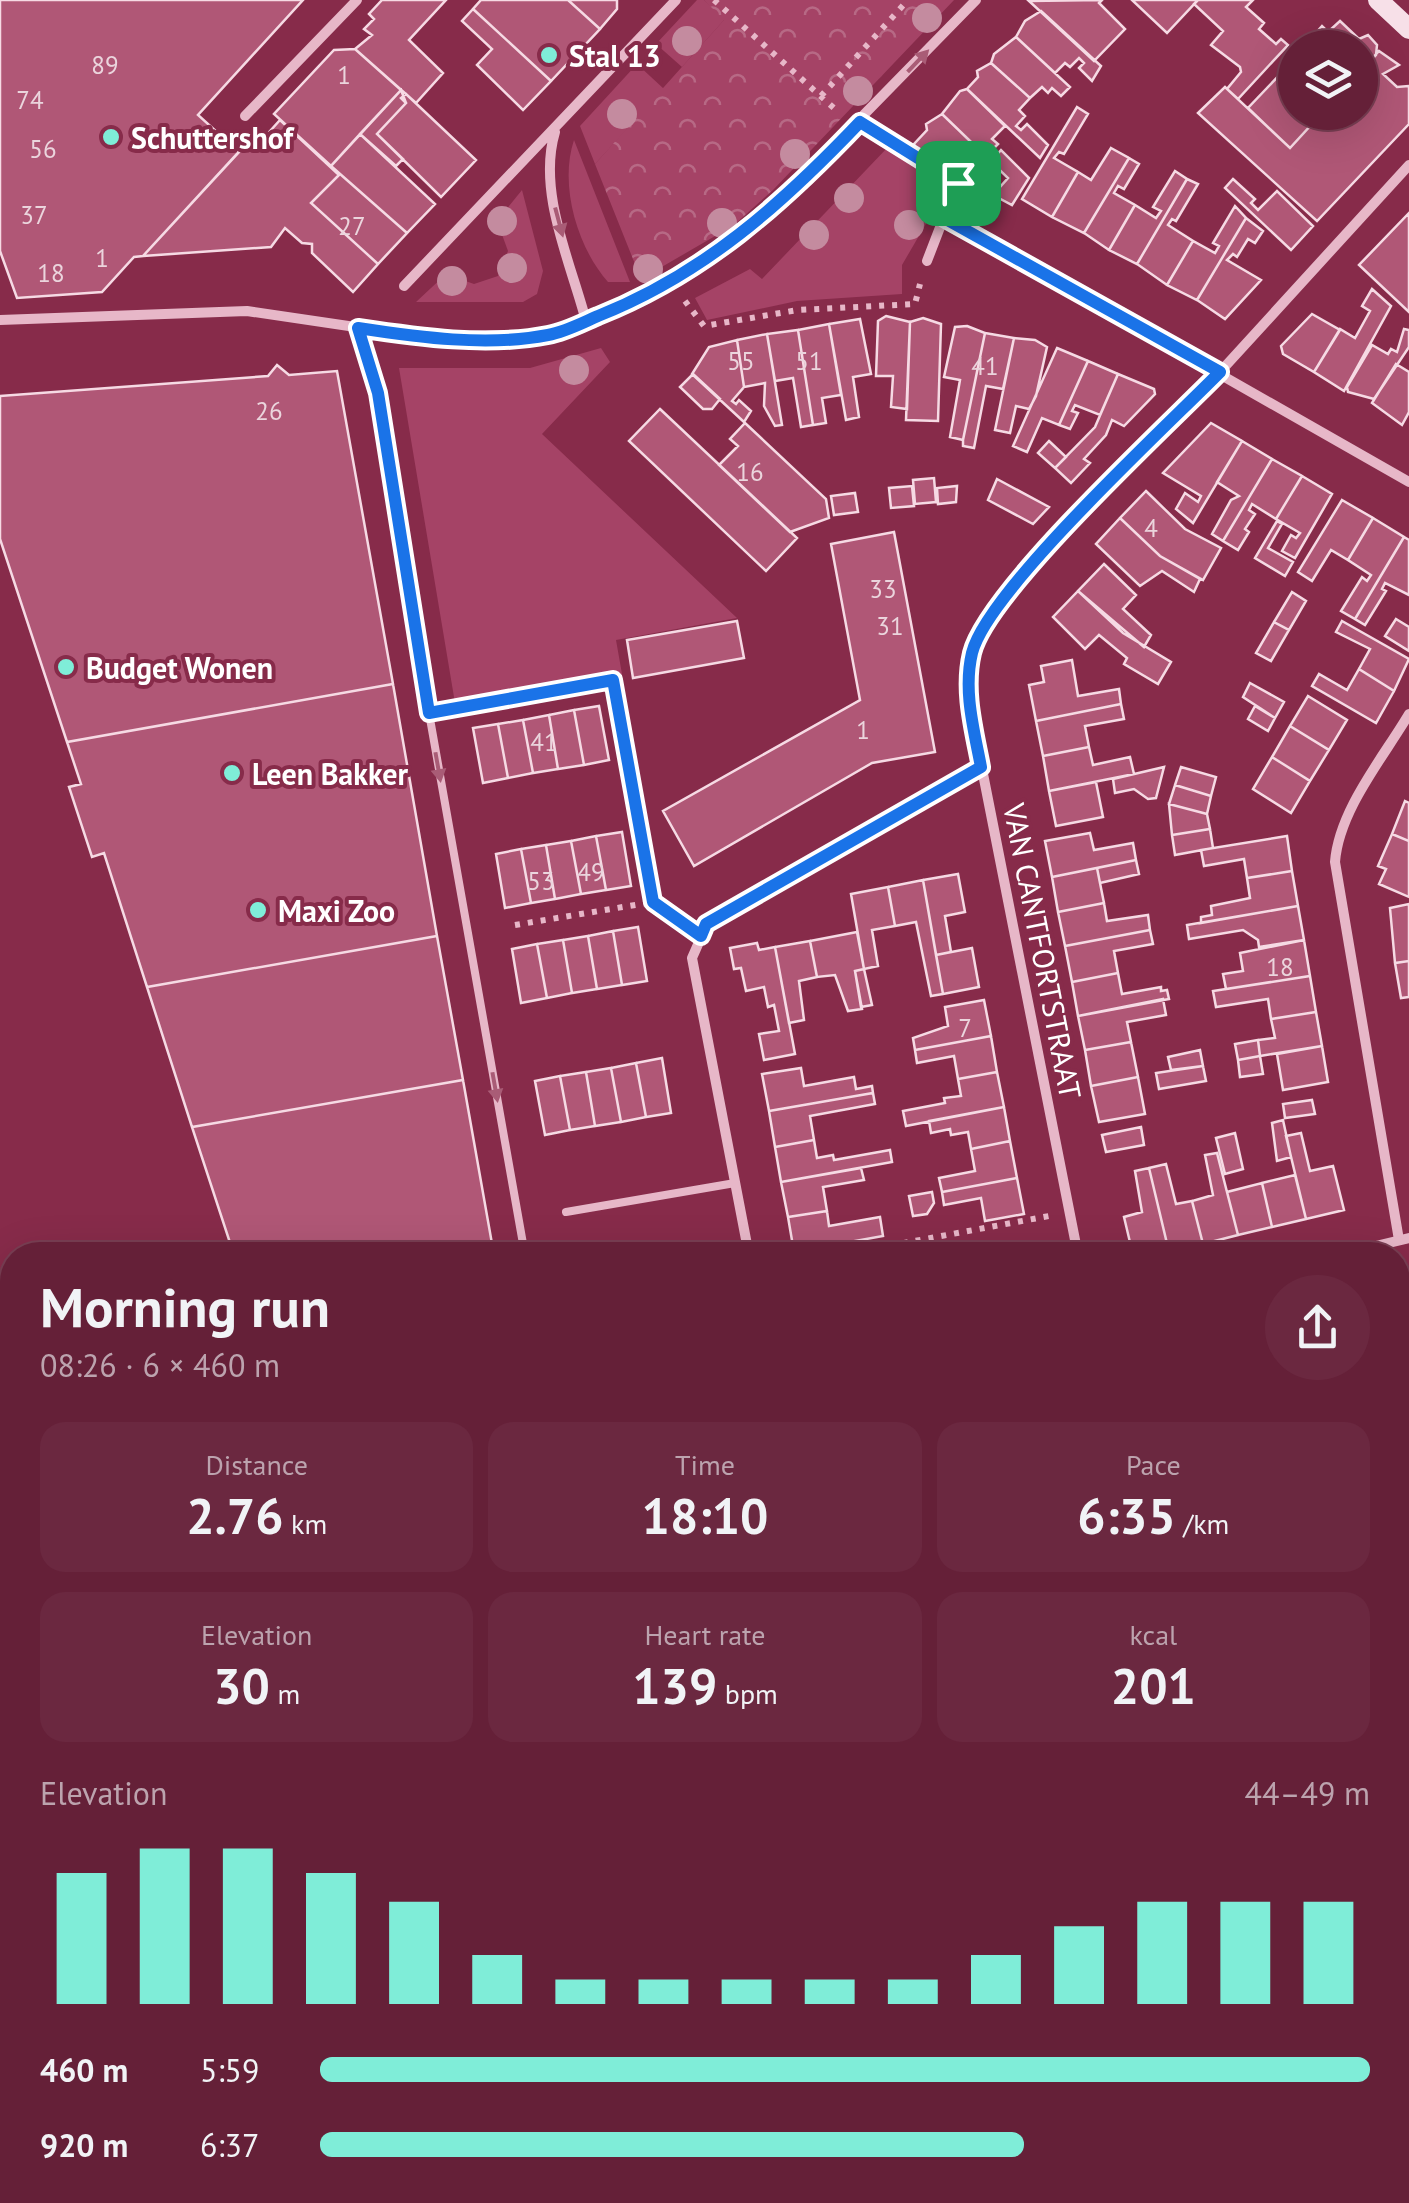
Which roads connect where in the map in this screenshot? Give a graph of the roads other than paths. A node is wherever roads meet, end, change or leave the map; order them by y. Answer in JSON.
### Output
{"nodes":[{"id":1,"x":357,"y":0,"type":"edge"},
{"id":2,"x":676,"y":0,"type":"edge"},
{"id":3,"x":976,"y":0,"type":"edge"},
{"id":4,"x":1378,"y":0,"type":"edge"},
{"id":5,"x":1409,"y":30,"type":"edge"},
{"id":6,"x":245,"y":116,"type":"dead end"},
{"id":7,"x":557,"y":126,"type":"junction"},
{"id":8,"x":1409,"y":165,"type":"edge"},
{"id":9,"x":927,"y":260,"type":"road end"},
{"id":10,"x":404,"y":286,"type":"dead end"},
{"id":11,"x":0,"y":320,"type":"edge"},
{"id":12,"x":586,"y":321,"type":"junction"},
{"id":13,"x":358,"y":328,"type":"junction"},
{"id":14,"x":1220,"y":372,"type":"junction"},
{"id":15,"x":1409,"y":482,"type":"edge"},
{"id":16,"x":1409,"y":714,"type":"edge"},
{"id":17,"x":981,"y":767,"type":"junction"},
{"id":18,"x":735,"y":1183,"type":"junction"},
{"id":19,"x":566,"y":1212,"type":"dead end"},
{"id":20,"x":1404,"y":1239,"type":"edge"},
{"id":21,"x":523,"y":1242,"type":"edge"},
{"id":22,"x":746,"y":1242,"type":"edge"},
{"id":23,"x":1076,"y":1242,"type":"edge"}],
"edges":[{"from":1,"to":6,"type":"street"},
{"from":2,"to":7,"type":"street"},
{"from":12,"to":3,"type":"street","one_way":true},
{"from":4,"to":5,"type":"main road"},
{"from":7,"to":10,"type":"street"},
{"from":7,"to":12,"type":"street","one_way":true},
{"from":8,"to":14,"type":"street","name":"VAN CANTFORTSTRAAT"},
{"from":9,"to":14,"type":"street"},
{"from":11,"to":13,"type":"street"},
{"from":12,"to":13,"type":"street"},
{"from":13,"to":21,"type":"lane","one_way":true},
{"from":14,"to":15,"type":"street"},
{"from":14,"to":17,"type":"street","name":"VAN CANTFORTSTRAAT"},
{"from":16,"to":20,"type":"street"},
{"from":17,"to":18,"type":"street"},
{"from":17,"to":23,"type":"street","name":"VAN CANTFORTSTRAAT"},
{"from":18,"to":19,"type":"lane"},
{"from":18,"to":22,"type":"street"}]}
